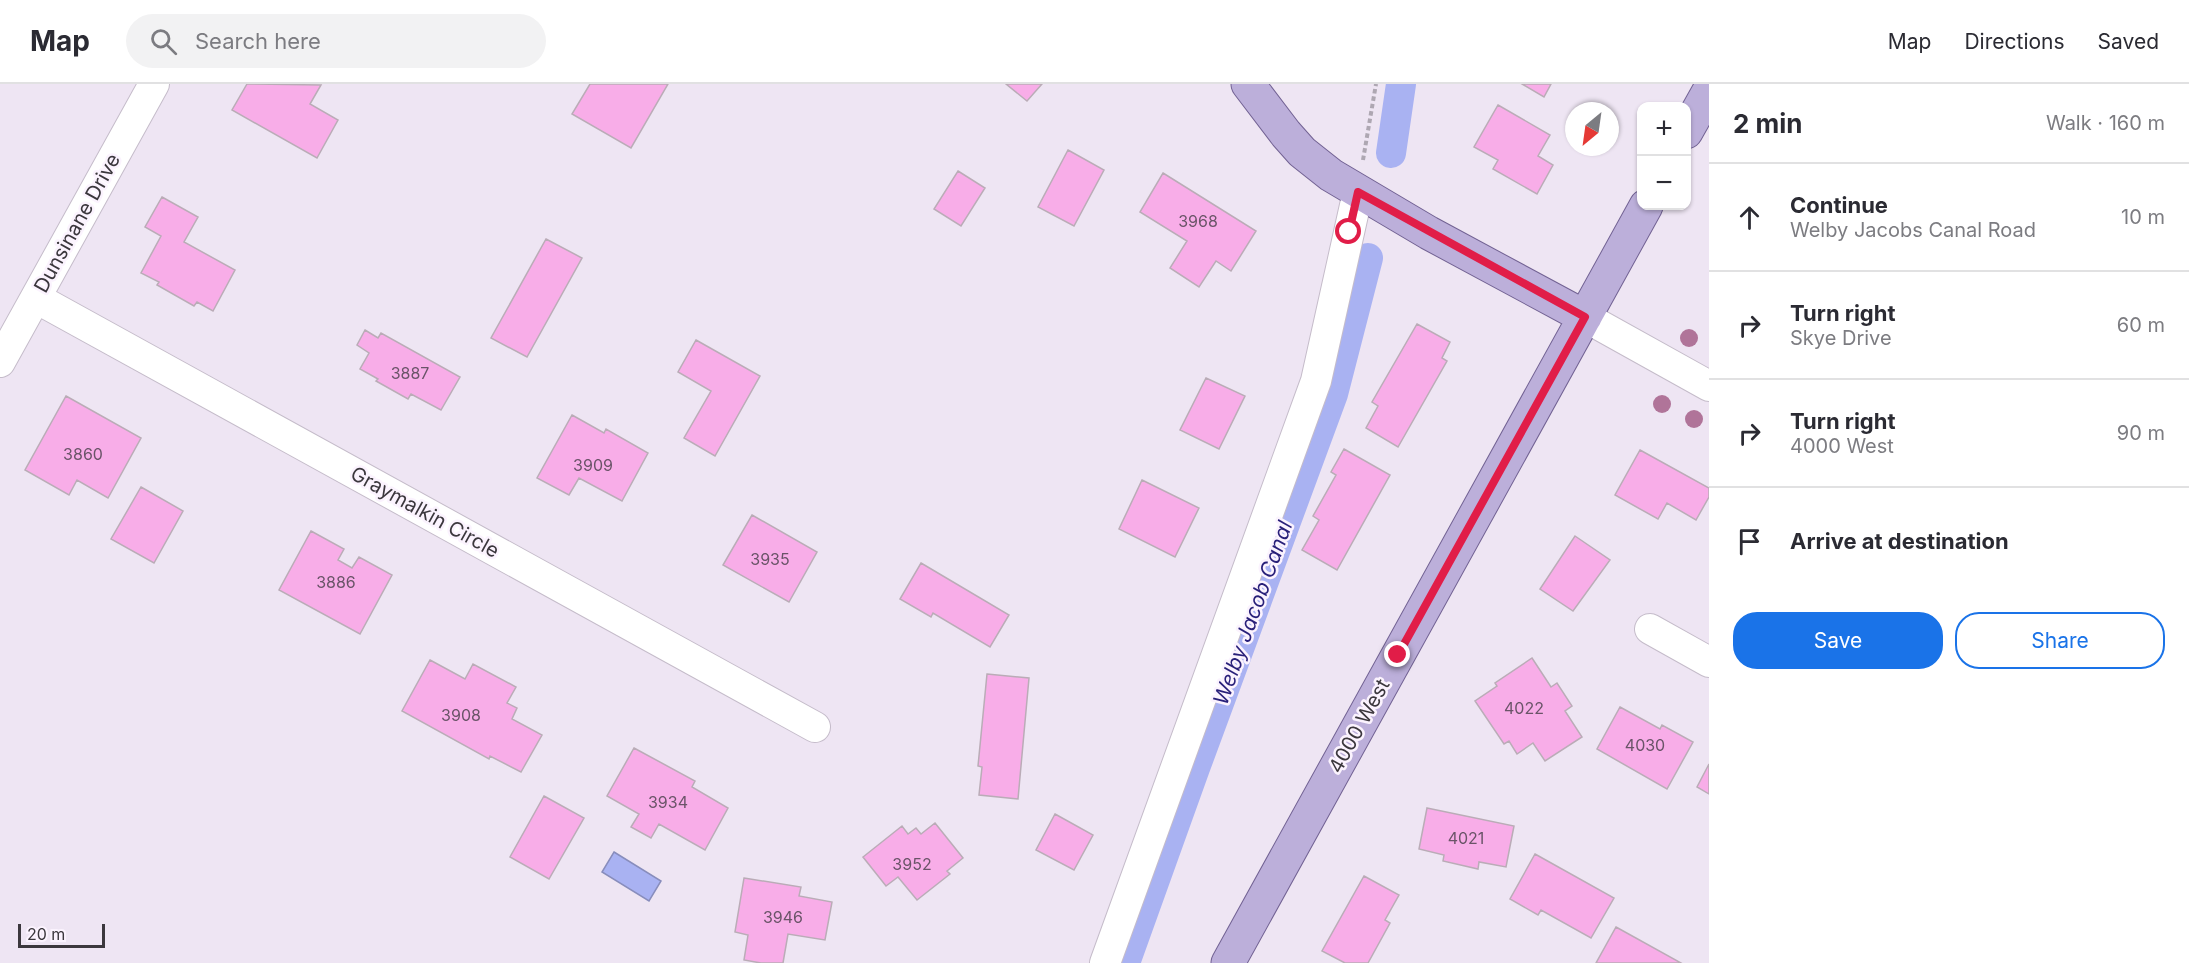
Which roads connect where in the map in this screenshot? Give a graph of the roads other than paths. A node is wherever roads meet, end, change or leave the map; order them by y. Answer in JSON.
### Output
{"nodes":[{"id":1,"x":154,"y":84,"type":"edge"},
{"id":2,"x":1248,"y":84,"type":"edge"},
{"id":3,"x":1709,"y":92,"type":"edge"},
{"id":4,"x":1691,"y":123,"type":"edge"},
{"id":5,"x":1358,"y":192,"type":"junction"},
{"id":6,"x":1644,"y":210,"type":"edge"},
{"id":7,"x":36,"y":297,"type":"junction"},
{"id":8,"x":1585,"y":317,"type":"junction"},
{"id":9,"x":0,"y":362,"type":"edge"},
{"id":10,"x":1709,"y":386,"type":"edge"},
{"id":11,"x":1650,"y":629,"type":"dead end"},
{"id":12,"x":1709,"y":662,"type":"edge"},
{"id":13,"x":815,"y":727,"type":"dead end"},
{"id":14,"x":1105,"y":963,"type":"edge"},
{"id":15,"x":1228,"y":963,"type":"edge"}],
"edges":[{"from":1,"to":7,"type":"street","name":"Dunsinane Drive"},
{"from":2,"to":5,"type":"main road"},
{"from":3,"to":4,"type":"main road"},
{"from":5,"to":8,"type":"main road"},
{"from":5,"to":14,"type":"street"},
{"from":6,"to":8,"type":"main road","name":"4000 West"},
{"from":7,"to":9,"type":"street","name":"Dunsinane Drive"},
{"from":7,"to":13,"type":"street","name":"Graymalkin Circle"},
{"from":8,"to":10,"type":"street"},
{"from":8,"to":15,"type":"main road","name":"4000 West"},
{"from":11,"to":12,"type":"street"}]}
